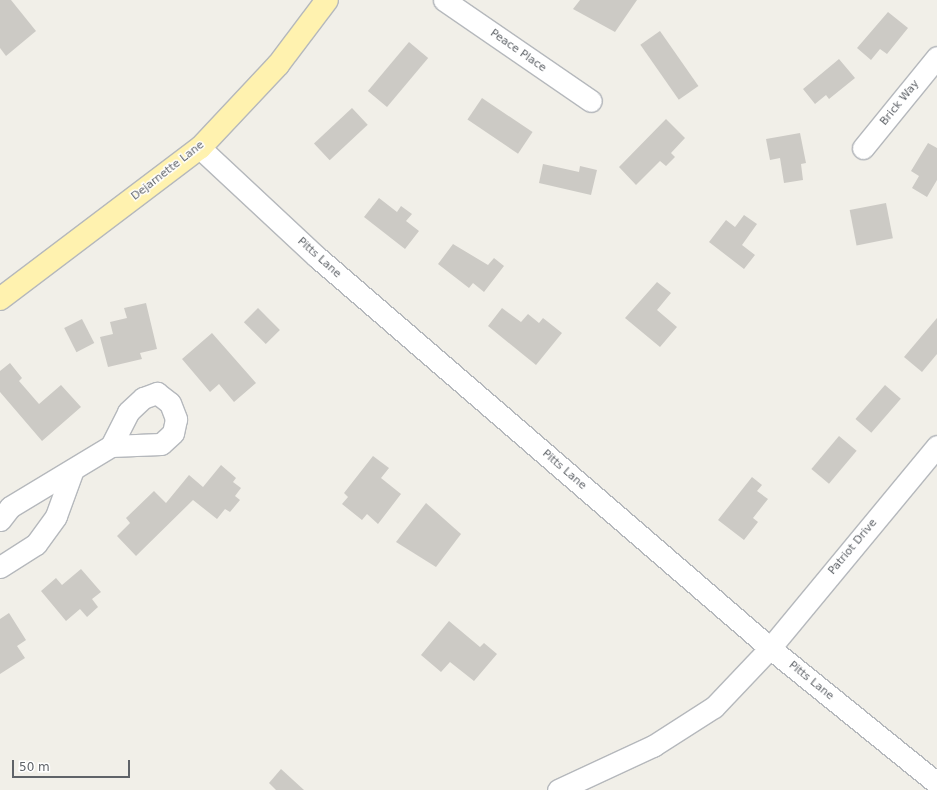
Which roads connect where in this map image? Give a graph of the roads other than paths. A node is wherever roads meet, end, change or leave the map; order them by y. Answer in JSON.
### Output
{"nodes":[{"id":1,"x":327,"y":0,"type":"edge"},
{"id":2,"x":444,"y":0,"type":"edge"},
{"id":3,"x":937,"y":57,"type":"edge"},
{"id":4,"x":590,"y":101,"type":"dead end"},
{"id":5,"x":200,"y":148,"type":"junction"},
{"id":6,"x":863,"y":148,"type":"dead end"},
{"id":7,"x":0,"y":299,"type":"edge"},
{"id":8,"x":111,"y":446,"type":"dead end"},
{"id":9,"x":937,"y":446,"type":"edge"},
{"id":10,"x":72,"y":472,"type":"junction"},
{"id":11,"x":0,"y":520,"type":"edge"},
{"id":12,"x":0,"y":567,"type":"edge"},
{"id":13,"x":770,"y":648,"type":"junction"},
{"id":14,"x":937,"y":783,"type":"edge"},
{"id":15,"x":558,"y":790,"type":"edge"}],
"edges":[{"from":1,"to":5,"type":"main road","name":"Dejarnette Lane"},
{"from":2,"to":4,"type":"street","name":"Peace Place"},
{"from":3,"to":6,"type":"street","name":"Brick Way"},
{"from":5,"to":7,"type":"main road","name":"Dejarnette Lane"},
{"from":5,"to":13,"type":"street","name":"Pitts Lane"},
{"from":8,"to":10,"type":"street"},
{"from":9,"to":13,"type":"street","name":"Patriot Drive"},
{"from":10,"to":11,"type":"street"},
{"from":10,"to":12,"type":"street"},
{"from":13,"to":14,"type":"street","name":"Pitts Lane"},
{"from":13,"to":15,"type":"street","name":"Patriot Drive"}]}
